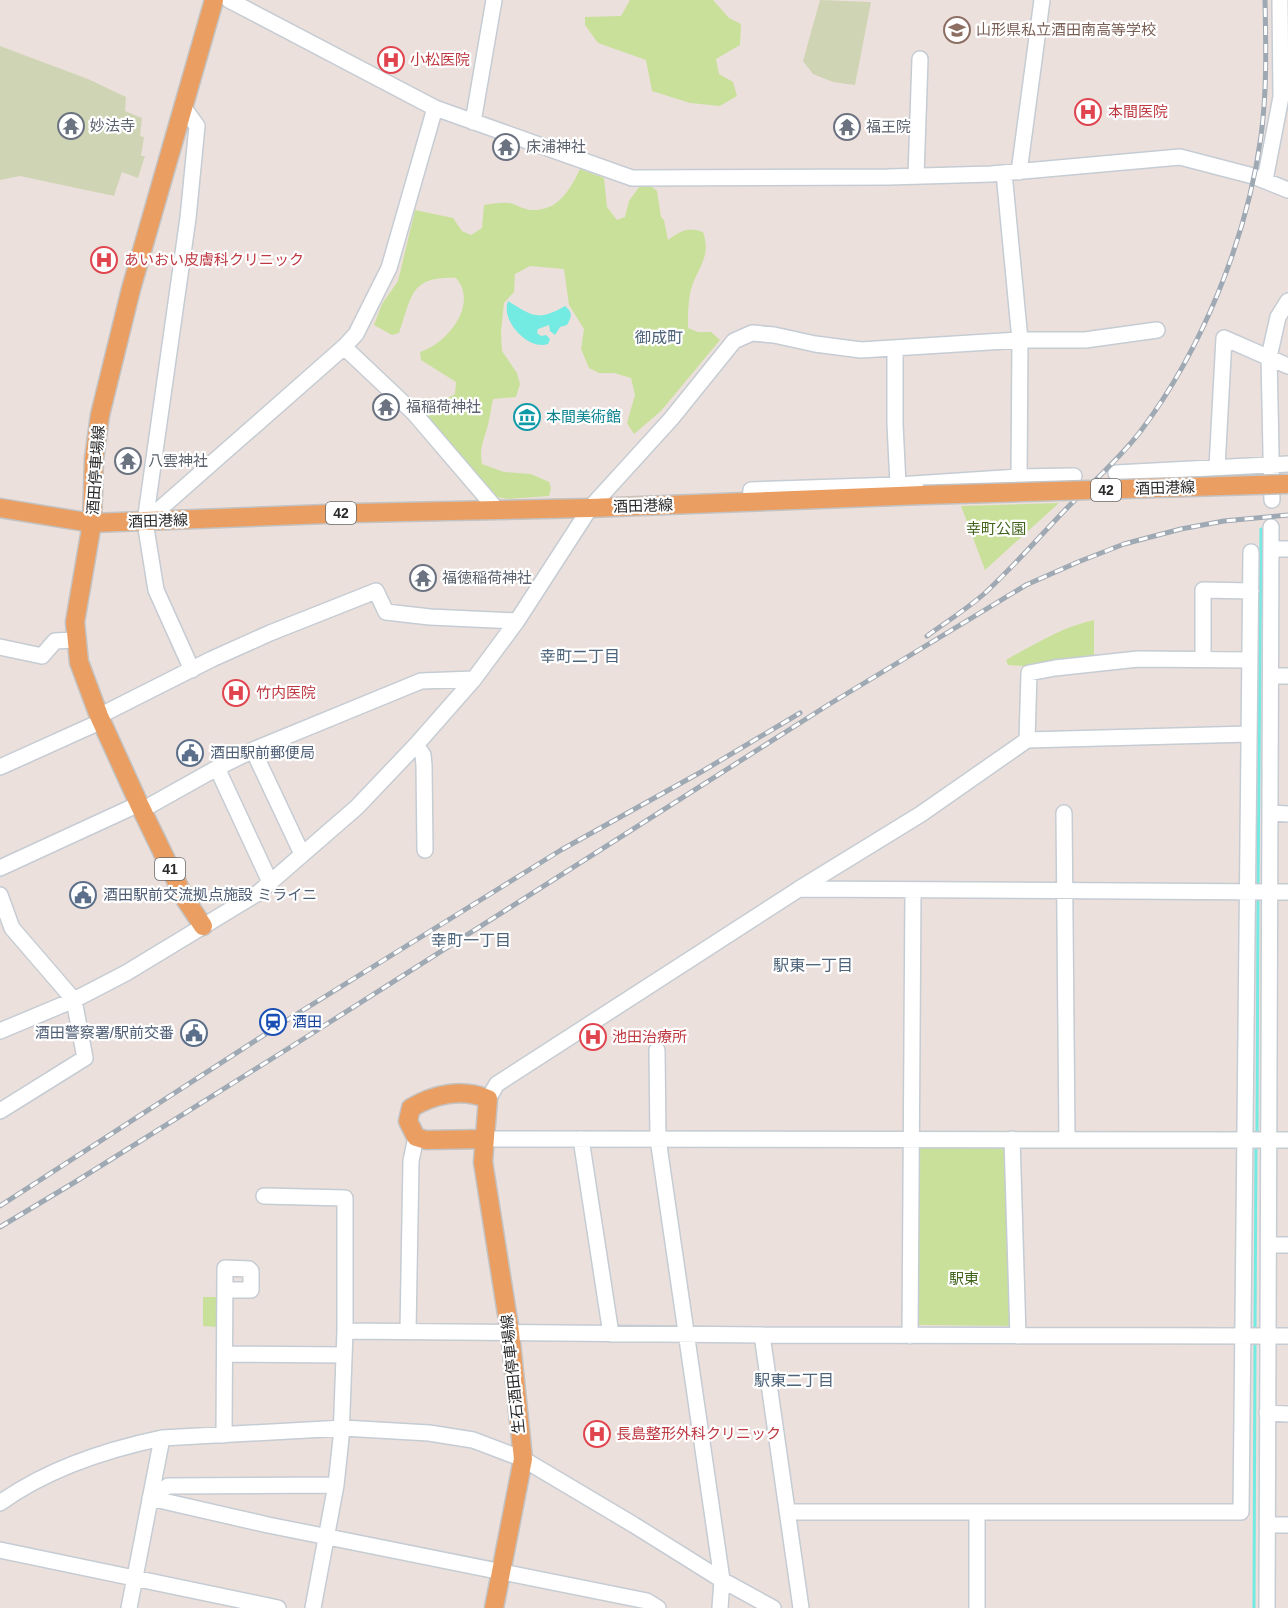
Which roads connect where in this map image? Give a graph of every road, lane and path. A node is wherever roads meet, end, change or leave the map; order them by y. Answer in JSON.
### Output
{"nodes":[{"id":1,"x":214,"y":0,"type":"edge"},
{"id":2,"x":229,"y":0,"type":"edge"},
{"id":3,"x":494,"y":0,"type":"edge"},
{"id":4,"x":1042,"y":0,"type":"edge"},
{"id":5,"x":1280,"y":0,"type":"edge"},
{"id":6,"x":1288,"y":1,"type":"edge"},
{"id":7,"x":920,"y":59,"type":"dead end"},
{"id":8,"x":184,"y":108,"type":"junction"},
{"id":9,"x":435,"y":108,"type":"junction"},
{"id":10,"x":473,"y":122,"type":"junction"},
{"id":11,"x":1012,"y":172,"type":"junction"},
{"id":12,"x":916,"y":176,"type":"junction"},
{"id":13,"x":1265,"y":180,"type":"junction"},
{"id":14,"x":1288,"y":190,"type":"edge"},
{"id":15,"x":1288,"y":301,"type":"edge"},
{"id":16,"x":1157,"y":330,"type":"dead end"},
{"id":17,"x":1020,"y":340,"type":"junction"},
{"id":18,"x":344,"y":347,"type":"junction"},
{"id":19,"x":895,"y":348,"type":"junction"},
{"id":20,"x":1269,"y":357,"type":"junction"},
{"id":21,"x":1288,"y":366,"type":"edge"},
{"id":22,"x":1288,"y":464,"type":"edge"},
{"id":23,"x":1271,"y":465,"type":"junction"},
{"id":24,"x":1217,"y":467,"type":"junction"},
{"id":25,"x":1116,"y":473,"type":"dead end"},
{"id":26,"x":1074,"y":476,"type":"dead end"},
{"id":27,"x":1019,"y":477,"type":"junction"},
{"id":28,"x":1288,"y":484,"type":"edge"},
{"id":29,"x":898,"y":485,"type":"junction"},
{"id":30,"x":1272,"y":500,"type":"dead end"},
{"id":31,"x":750,"y":502,"type":"junction"},
{"id":32,"x":0,"y":508,"type":"edge"},
{"id":33,"x":590,"y":508,"type":"junction"},
{"id":34,"x":497,"y":510,"type":"junction"},
{"id":35,"x":145,"y":522,"type":"junction"},
{"id":36,"x":93,"y":523,"type":"junction"},
{"id":37,"x":1271,"y":527,"type":"dead end"},
{"id":38,"x":1271,"y":549,"type":"junction"},
{"id":39,"x":1288,"y":549,"type":"edge"},
{"id":40,"x":1251,"y":552,"type":"dead end"},
{"id":41,"x":1251,"y":591,"type":"junction"},
{"id":42,"x":1251,"y":620,"type":"junction"},
{"id":43,"x":517,"y":621,"type":"junction"},
{"id":44,"x":1271,"y":621,"type":"junction"},
{"id":45,"x":75,"y":640,"type":"junction"},
{"id":46,"x":0,"y":647,"type":"edge"},
{"id":47,"x":1203,"y":660,"type":"junction"},
{"id":48,"x":1250,"y":660,"type":"junction"},
{"id":49,"x":192,"y":670,"type":"junction"},
{"id":50,"x":1271,"y":676,"type":"junction"},
{"id":51,"x":1288,"y":676,"type":"edge"},
{"id":52,"x":474,"y":679,"type":"junction"},
{"id":53,"x":101,"y":718,"type":"junction"},
{"id":54,"x":1249,"y":734,"type":"junction"},
{"id":55,"x":1027,"y":740,"type":"junction"},
{"id":56,"x":416,"y":745,"type":"junction"},
{"id":57,"x":253,"y":750,"type":"junction"},
{"id":58,"x":0,"y":767,"type":"edge"},
{"id":59,"x":217,"y":768,"type":"junction"},
{"id":60,"x":140,"y":807,"type":"junction"},
{"id":61,"x":1064,"y":813,"type":"dead end"},
{"id":62,"x":1270,"y":813,"type":"junction"},
{"id":63,"x":1288,"y":814,"type":"edge"},
{"id":64,"x":425,"y":850,"type":"dead end"},
{"id":65,"x":302,"y":854,"type":"junction"},
{"id":66,"x":0,"y":868,"type":"edge"},
{"id":67,"x":270,"y":882,"type":"junction"},
{"id":68,"x":799,"y":889,"type":"junction"},
{"id":69,"x":913,"y":890,"type":"junction"},
{"id":70,"x":1065,"y":891,"type":"junction"},
{"id":71,"x":1247,"y":892,"type":"junction"},
{"id":72,"x":1270,"y":892,"type":"junction"},
{"id":73,"x":1288,"y":892,"type":"edge"},
{"id":74,"x":0,"y":896,"type":"edge"},
{"id":75,"x":203,"y":926,"type":"junction"},
{"id":76,"x":6,"y":930,"type":"edge"},
{"id":77,"x":74,"y":1000,"type":"junction"},
{"id":78,"x":0,"y":1031,"type":"edge"},
{"id":79,"x":657,"y":1050,"type":"dead end"},
{"id":80,"x":488,"y":1099,"type":"junction"},
{"id":81,"x":0,"y":1111,"type":"edge"},
{"id":82,"x":416,"y":1137,"type":"junction"},
{"id":83,"x":485,"y":1139,"type":"junction"},
{"id":84,"x":581,"y":1139,"type":"junction"},
{"id":85,"x":658,"y":1139,"type":"junction"},
{"id":86,"x":910,"y":1139,"type":"junction"},
{"id":87,"x":1011,"y":1139,"type":"junction"},
{"id":88,"x":1067,"y":1139,"type":"junction"},
{"id":89,"x":1245,"y":1139,"type":"junction"},
{"id":90,"x":1269,"y":1139,"type":"junction"},
{"id":91,"x":1288,"y":1140,"type":"edge"},
{"id":92,"x":264,"y":1196,"type":"dead end"},
{"id":93,"x":1268,"y":1245,"type":"junction"},
{"id":94,"x":1288,"y":1245,"type":"edge"},
{"id":95,"x":225,"y":1294,"type":"dead end"},
{"id":96,"x":345,"y":1331,"type":"junction"},
{"id":97,"x":408,"y":1331,"type":"junction"},
{"id":98,"x":510,"y":1333,"type":"junction"},
{"id":99,"x":611,"y":1334,"type":"junction"},
{"id":100,"x":686,"y":1335,"type":"junction"},
{"id":101,"x":762,"y":1335,"type":"junction"},
{"id":102,"x":910,"y":1336,"type":"junction"},
{"id":103,"x":1018,"y":1336,"type":"junction"},
{"id":104,"x":1244,"y":1336,"type":"junction"},
{"id":105,"x":1268,"y":1336,"type":"junction"},
{"id":106,"x":1288,"y":1336,"type":"edge"},
{"id":107,"x":225,"y":1354,"type":"junction"},
{"id":108,"x":344,"y":1355,"type":"junction"},
{"id":109,"x":1267,"y":1413,"type":"junction"},
{"id":110,"x":1288,"y":1414,"type":"edge"},
{"id":111,"x":343,"y":1428,"type":"junction"},
{"id":112,"x":224,"y":1435,"type":"junction"},
{"id":113,"x":162,"y":1438,"type":"junction"},
{"id":114,"x":523,"y":1459,"type":"junction"},
{"id":115,"x":336,"y":1485,"type":"junction"},
{"id":116,"x":150,"y":1498,"type":"junction"},
{"id":117,"x":0,"y":1503,"type":"edge"},
{"id":118,"x":788,"y":1512,"type":"junction"},
{"id":119,"x":977,"y":1512,"type":"junction"},
{"id":120,"x":1267,"y":1525,"type":"junction"},
{"id":121,"x":1288,"y":1525,"type":"edge"},
{"id":122,"x":326,"y":1535,"type":"junction"},
{"id":123,"x":0,"y":1550,"type":"edge"},
{"id":124,"x":501,"y":1570,"type":"junction"},
{"id":125,"x":134,"y":1578,"type":"junction"},
{"id":126,"x":722,"y":1580,"type":"junction"},
{"id":127,"x":129,"y":1608,"type":"edge"},
{"id":128,"x":278,"y":1608,"type":"edge"},
{"id":129,"x":313,"y":1608,"type":"edge"},
{"id":130,"x":494,"y":1608,"type":"edge"},
{"id":131,"x":658,"y":1608,"type":"edge"},
{"id":132,"x":720,"y":1608,"type":"edge"},
{"id":133,"x":773,"y":1608,"type":"edge"},
{"id":134,"x":801,"y":1608,"type":"edge"},
{"id":135,"x":977,"y":1608,"type":"edge"},
{"id":136,"x":1267,"y":1608,"type":"edge"}],
"edges":[{"from":1,"to":8,"type":"main road","name":"酒田停車場線","number":"41"},
{"from":2,"to":9,"type":"street"},
{"from":3,"to":10,"type":"street"},
{"from":4,"to":11,"type":"street"},
{"from":5,"to":6,"type":"street"},
{"from":5,"to":13,"type":"street"},
{"from":7,"to":12,"type":"street"},
{"from":8,"to":35,"type":"street"},
{"from":8,"to":36,"type":"main road","name":"酒田停車場線","number":"41"},
{"from":9,"to":10,"type":"street"},
{"from":9,"to":18,"type":"street"},
{"from":10,"to":12,"type":"street"},
{"from":11,"to":12,"type":"street"},
{"from":11,"to":13,"type":"street"},
{"from":11,"to":17,"type":"street"},
{"from":13,"to":14,"type":"street"},
{"from":15,"to":20,"type":"street"},
{"from":16,"to":17,"type":"street"},
{"from":17,"to":19,"type":"street"},
{"from":17,"to":27,"type":"street"},
{"from":18,"to":34,"type":"street"},
{"from":18,"to":35,"type":"street"},
{"from":19,"to":29,"type":"street"},
{"from":19,"to":33,"type":"street"},
{"from":20,"to":21,"type":"street"},
{"from":20,"to":23,"type":"street"},
{"from":20,"to":24,"type":"street"},
{"from":22,"to":23,"type":"street"},
{"from":23,"to":24,"type":"street"},
{"from":23,"to":30,"type":"street"},
{"from":24,"to":25,"type":"street"},
{"from":26,"to":27,"type":"street"},
{"from":27,"to":29,"type":"street"},
{"from":28,"to":31,"type":"main road","name":"酒田港線","number":"42","bridge":true},
{"from":29,"to":31,"type":"street"},
{"from":31,"to":33,"type":"main road","name":"酒田港線","number":"42"},
{"from":32,"to":36,"type":"main road","name":"酒田港線","number":"42"},
{"from":33,"to":34,"type":"main road","name":"酒田港線","number":"42"},
{"from":33,"to":43,"type":"street"},
{"from":34,"to":35,"type":"main road","name":"酒田港線","number":"42"},
{"from":35,"to":36,"type":"main road","name":"酒田港線","number":"42"},
{"from":35,"to":49,"type":"street"},
{"from":36,"to":45,"type":"main road","name":"酒田停車場線","number":"41"},
{"from":37,"to":38,"type":"street"},
{"from":38,"to":39,"type":"street"},
{"from":38,"to":44,"type":"street"},
{"from":40,"to":41,"type":"street"},
{"from":41,"to":42,"type":"street"},
{"from":41,"to":47,"type":"street"},
{"from":42,"to":44,"type":"street"},
{"from":42,"to":48,"type":"street"},
{"from":43,"to":49,"type":"street"},
{"from":43,"to":52,"type":"street"},
{"from":44,"to":50,"type":"street"},
{"from":45,"to":46,"type":"street"},
{"from":45,"to":53,"type":"main road","name":"酒田停車場線","number":"41"},
{"from":47,"to":48,"type":"street"},
{"from":47,"to":55,"type":"street"},
{"from":48,"to":54,"type":"street"},
{"from":49,"to":53,"type":"street"},
{"from":50,"to":51,"type":"street"},
{"from":50,"to":62,"type":"street"},
{"from":52,"to":56,"type":"street"},
{"from":52,"to":57,"type":"street"},
{"from":53,"to":58,"type":"street"},
{"from":53,"to":60,"type":"main road","name":"酒田停車場線","number":"41"},
{"from":54,"to":55,"type":"street"},
{"from":54,"to":71,"type":"street"},
{"from":55,"to":68,"type":"street"},
{"from":56,"to":64,"type":"street"},
{"from":56,"to":65,"type":"street"},
{"from":57,"to":59,"type":"street"},
{"from":57,"to":65,"type":"street"},
{"from":59,"to":60,"type":"street"},
{"from":59,"to":67,"type":"street"},
{"from":60,"to":66,"type":"street"},
{"from":60,"to":75,"type":"main road","name":"酒田停車場線","number":"41"},
{"from":61,"to":70,"type":"street"},
{"from":62,"to":63,"type":"street"},
{"from":62,"to":72,"type":"street"},
{"from":65,"to":67,"type":"street"},
{"from":67,"to":75,"type":"street"},
{"from":68,"to":69,"type":"street"},
{"from":68,"to":80,"type":"street"},
{"from":69,"to":70,"type":"street"},
{"from":69,"to":86,"type":"street"},
{"from":70,"to":71,"type":"street"},
{"from":70,"to":88,"type":"street"},
{"from":71,"to":72,"type":"street"},
{"from":71,"to":89,"type":"street"},
{"from":72,"to":73,"type":"street"},
{"from":72,"to":90,"type":"street"},
{"from":74,"to":76,"type":"street"},
{"from":75,"to":77,"type":"street"},
{"from":76,"to":77,"type":"street"},
{"from":77,"to":78,"type":"street"},
{"from":77,"to":81,"type":"street"},
{"from":79,"to":85,"type":"street"},
{"from":80,"to":82,"type":"main road"},
{"from":80,"to":83,"type":"main road","name":"生石酒田停車場線"},
{"from":82,"to":83,"type":"main road"},
{"from":82,"to":97,"type":"street"},
{"from":83,"to":84,"type":"street"},
{"from":83,"to":98,"type":"main road","name":"生石酒田停車場線"},
{"from":84,"to":85,"type":"street"},
{"from":84,"to":99,"type":"street"},
{"from":85,"to":86,"type":"street"},
{"from":85,"to":100,"type":"street"},
{"from":86,"to":87,"type":"street"},
{"from":86,"to":102,"type":"street"},
{"from":87,"to":88,"type":"street"},
{"from":87,"to":103,"type":"street"},
{"from":88,"to":89,"type":"street"},
{"from":89,"to":90,"type":"street"},
{"from":89,"to":104,"type":"street"},
{"from":90,"to":91,"type":"street"},
{"from":90,"to":93,"type":"street"},
{"from":92,"to":96,"type":"street"},
{"from":93,"to":94,"type":"street"},
{"from":93,"to":105,"type":"street"},
{"from":95,"to":107,"type":"street"},
{"from":96,"to":97,"type":"street"},
{"from":96,"to":108,"type":"street"},
{"from":97,"to":98,"type":"street"},
{"from":98,"to":99,"type":"street"},
{"from":98,"to":114,"type":"main road","name":"生石酒田停車場線"},
{"from":99,"to":100,"type":"street"},
{"from":100,"to":101,"type":"street"},
{"from":100,"to":126,"type":"street"},
{"from":101,"to":102,"type":"street"},
{"from":101,"to":118,"type":"street"},
{"from":102,"to":103,"type":"street"},
{"from":103,"to":104,"type":"street"},
{"from":104,"to":105,"type":"street"},
{"from":104,"to":119,"type":"street"},
{"from":105,"to":106,"type":"street"},
{"from":105,"to":109,"type":"street"},
{"from":107,"to":108,"type":"street"},
{"from":107,"to":112,"type":"street"},
{"from":108,"to":111,"type":"street"},
{"from":109,"to":110,"type":"street"},
{"from":109,"to":120,"type":"street"},
{"from":111,"to":112,"type":"street"},
{"from":111,"to":114,"type":"street"},
{"from":111,"to":115,"type":"street"},
{"from":112,"to":113,"type":"street"},
{"from":113,"to":116,"type":"street"},
{"from":113,"to":117,"type":"street"},
{"from":114,"to":124,"type":"main road","name":"生石酒田停車場線"},
{"from":114,"to":126,"type":"street"},
{"from":115,"to":116,"type":"street"},
{"from":115,"to":122,"type":"street"},
{"from":116,"to":122,"type":"street"},
{"from":116,"to":125,"type":"street"},
{"from":118,"to":119,"type":"street"},
{"from":118,"to":134,"type":"street"},
{"from":119,"to":135,"type":"street"},
{"from":120,"to":121,"type":"street"},
{"from":120,"to":136,"type":"street"},
{"from":122,"to":124,"type":"street"},
{"from":122,"to":129,"type":"street"},
{"from":123,"to":125,"type":"street"},
{"from":124,"to":130,"type":"main road","name":"生石酒田停車場線"},
{"from":124,"to":131,"type":"street"},
{"from":125,"to":127,"type":"street"},
{"from":125,"to":128,"type":"street"},
{"from":126,"to":132,"type":"street"},
{"from":126,"to":133,"type":"street"}]}
